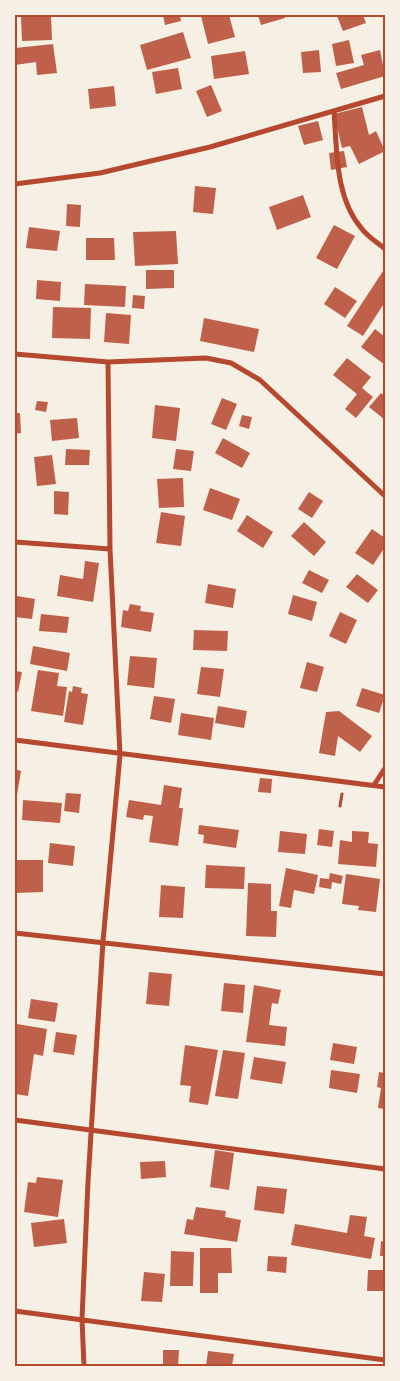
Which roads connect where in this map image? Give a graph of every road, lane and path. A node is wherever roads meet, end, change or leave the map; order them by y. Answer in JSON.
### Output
{"nodes":[{"id":1,"x":385,"y":96,"type":"edge"},
{"id":2,"x":334,"y":112,"type":"junction"},
{"id":3,"x":15,"y":184,"type":"edge"},
{"id":4,"x":385,"y":250,"type":"edge"},
{"id":5,"x":15,"y":354,"type":"edge"},
{"id":6,"x":108,"y":362,"type":"junction"},
{"id":7,"x":385,"y":496,"type":"edge"},
{"id":8,"x":15,"y":542,"type":"edge"},
{"id":9,"x":110,"y":550,"type":"junction"},
{"id":10,"x":15,"y":740,"type":"edge"},
{"id":11,"x":120,"y":754,"type":"junction"},
{"id":12,"x":385,"y":768,"type":"edge"},
{"id":13,"x":374,"y":785,"type":"junction"},
{"id":14,"x":385,"y":787,"type":"edge"},
{"id":15,"x":15,"y":933,"type":"edge"},
{"id":16,"x":103,"y":941,"type":"junction"},
{"id":17,"x":385,"y":974,"type":"edge"},
{"id":18,"x":15,"y":1120,"type":"edge"},
{"id":19,"x":92,"y":1130,"type":"junction"},
{"id":20,"x":385,"y":1169,"type":"edge"},
{"id":21,"x":15,"y":1312,"type":"edge"},
{"id":22,"x":82,"y":1319,"type":"junction"},
{"id":23,"x":385,"y":1360,"type":"edge"},
{"id":24,"x":84,"y":1366,"type":"edge"}],
"edges":[{"from":1,"to":2,"type":"street"},
{"from":2,"to":3,"type":"street"},
{"from":2,"to":4,"type":"street"},
{"from":5,"to":6,"type":"street"},
{"from":6,"to":7,"type":"street"},
{"from":6,"to":9,"type":"street"},
{"from":8,"to":9,"type":"street"},
{"from":9,"to":11,"type":"street"},
{"from":10,"to":11,"type":"street"},
{"from":11,"to":13,"type":"street"},
{"from":11,"to":16,"type":"street"},
{"from":12,"to":13,"type":"street"},
{"from":13,"to":14,"type":"street"},
{"from":15,"to":16,"type":"street"},
{"from":16,"to":17,"type":"street"},
{"from":16,"to":19,"type":"street"},
{"from":18,"to":19,"type":"street"},
{"from":19,"to":20,"type":"street"},
{"from":19,"to":22,"type":"street"},
{"from":21,"to":22,"type":"street"},
{"from":22,"to":23,"type":"street"},
{"from":22,"to":24,"type":"street"}]}
